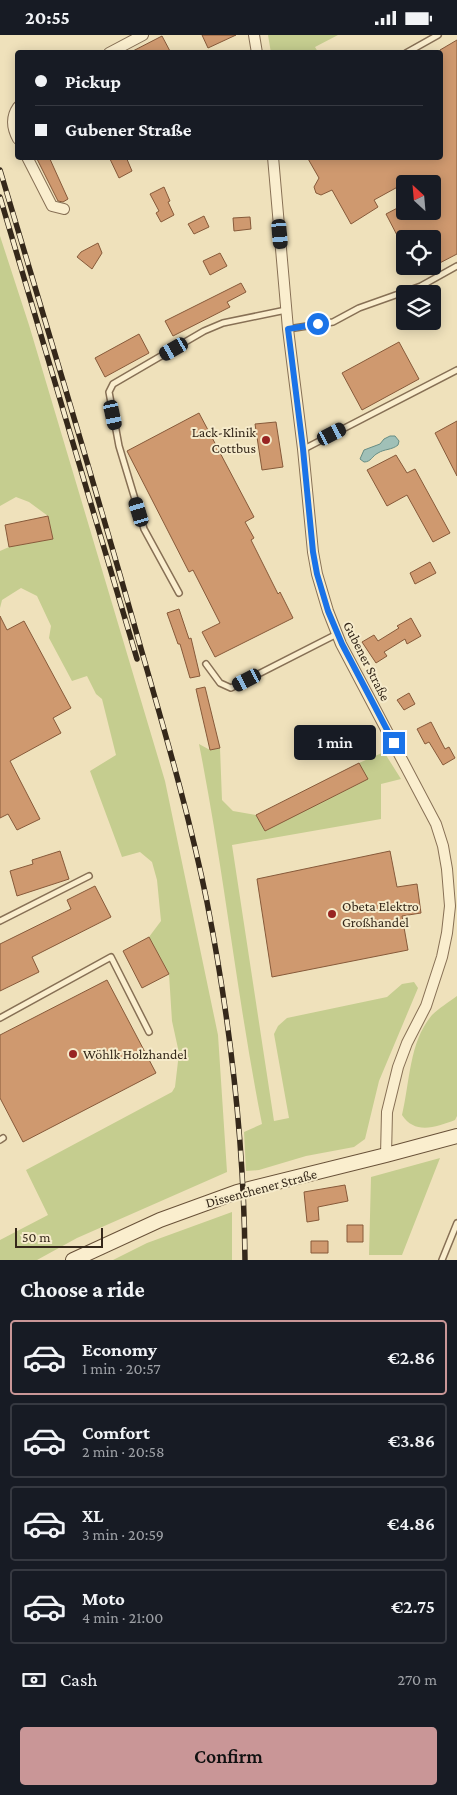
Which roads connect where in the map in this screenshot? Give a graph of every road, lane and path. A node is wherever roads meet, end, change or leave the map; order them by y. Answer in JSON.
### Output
{"nodes":[{"id":1,"x":143,"y":35,"type":"edge"},
{"id":2,"x":254,"y":35,"type":"edge"},
{"id":3,"x":438,"y":35,"type":"edge"},
{"id":4,"x":115,"y":50,"type":"edge"},
{"id":5,"x":256,"y":50,"type":"edge"},
{"id":6,"x":411,"y":50,"type":"edge"},
{"id":7,"x":15,"y":111,"type":"edge"},
{"id":8,"x":15,"y":134,"type":"edge"},
{"id":9,"x":29,"y":160,"type":"edge"},
{"id":10,"x":273,"y":160,"type":"edge"},
{"id":11,"x":64,"y":209,"type":"dead end"},
{"id":12,"x":457,"y":266,"type":"edge"},
{"id":13,"x":287,"y":310,"type":"junction"},
{"id":14,"x":288,"y":329,"type":"junction"},
{"id":15,"x":457,"y":370,"type":"edge"},
{"id":16,"x":303,"y":449,"type":"junction"},
{"id":17,"x":179,"y":593,"type":"dead end"},
{"id":18,"x":337,"y":634,"type":"junction"},
{"id":19,"x":206,"y":664,"type":"dead end"},
{"id":20,"x":89,"y":876,"type":"dead end"},
{"id":21,"x":0,"y":921,"type":"edge"},
{"id":22,"x":0,"y":1018,"type":"edge"},
{"id":23,"x":149,"y":1032,"type":"dead end"},
{"id":24,"x":457,"y":1135,"type":"edge"},
{"id":25,"x":386,"y":1155,"type":"junction"},
{"id":26,"x":457,"y":1223,"type":"edge"},
{"id":27,"x":92,"y":1255,"type":"edge"},
{"id":28,"x":73,"y":1260,"type":"edge"},
{"id":29,"x":442,"y":1260,"type":"edge"}],
"edges":[{"from":1,"to":4,"type":"street"},
{"from":2,"to":5,"type":"street"},
{"from":3,"to":6,"type":"lane"},
{"from":7,"to":8,"type":"street"},
{"from":9,"to":11,"type":"street"},
{"from":10,"to":13,"type":"street","name":"Gubener Straße"},
{"from":12,"to":14,"type":"lane"},
{"from":13,"to":14,"type":"street","name":"Gubener Straße"},
{"from":13,"to":17,"type":"lane"},
{"from":14,"to":16,"type":"street","name":"Gubener Straße"},
{"from":15,"to":16,"type":"lane"},
{"from":16,"to":18,"type":"street","name":"Gubener Straße"},
{"from":18,"to":19,"type":"lane"},
{"from":18,"to":25,"type":"street","name":"Gubener Straße"},
{"from":20,"to":21,"type":"lane"},
{"from":22,"to":23,"type":"lane"},
{"from":24,"to":25,"type":"main road","name":"Dissenchener Straße"},
{"from":25,"to":27,"type":"main road","name":"Dissenchener Straße"},
{"from":26,"to":29,"type":"lane"},
{"from":27,"to":28,"type":"main road","name":"Dissenchener Straße"}]}
